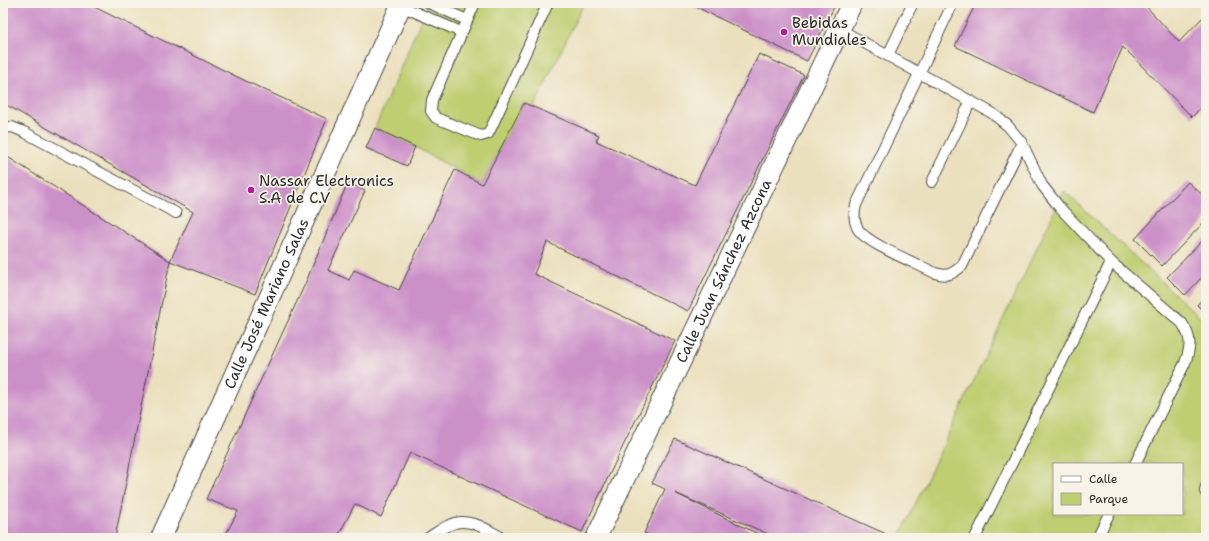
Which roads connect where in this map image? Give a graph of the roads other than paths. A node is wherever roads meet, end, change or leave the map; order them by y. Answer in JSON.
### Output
{"nodes":[{"id":1,"x":429,"y":3,"type":"edge"},
{"id":2,"x":475,"y":3,"type":"edge"},
{"id":3,"x":548,"y":3,"type":"edge"},
{"id":4,"x":852,"y":3,"type":"edge"},
{"id":5,"x":913,"y":3,"type":"edge"},
{"id":6,"x":953,"y":3,"type":"edge"},
{"id":7,"x":402,"y":4,"type":"edge"},
{"id":8,"x":467,"y":20,"type":"junction"},
{"id":9,"x":839,"y":29,"type":"junction"},
{"id":10,"x":461,"y":32,"type":"junction"},
{"id":11,"x":888,"y":55,"type":"junction"},
{"id":12,"x":919,"y":72,"type":"junction"},
{"id":13,"x":971,"y":101,"type":"junction"},
{"id":14,"x":3,"y":128,"type":"edge"},
{"id":15,"x":1022,"y":143,"type":"junction"},
{"id":16,"x":932,"y":182,"type":"dead end"},
{"id":17,"x":176,"y":213,"type":"dead end"},
{"id":18,"x":1111,"y":262,"type":"junction"},
{"id":19,"x":1135,"y":463,"type":"edge"},
{"id":20,"x":1108,"y":515,"type":"edge"},
{"id":21,"x":161,"y":538,"type":"edge"},
{"id":22,"x":428,"y":538,"type":"edge"},
{"id":23,"x":503,"y":538,"type":"edge"},
{"id":24,"x":596,"y":538,"type":"edge"},
{"id":25,"x":975,"y":538,"type":"edge"},
{"id":26,"x":1097,"y":538,"type":"edge"}],
"edges":[{"from":1,"to":8,"type":"lane"},
{"from":2,"to":8,"type":"lane"},
{"from":3,"to":10,"type":"lane"},
{"from":4,"to":9,"type":"street","name":"Calle Juan Sánchez Azcona"},
{"from":5,"to":11,"type":"lane"},
{"from":6,"to":12,"type":"lane"},
{"from":7,"to":10,"type":"lane"},
{"from":7,"to":21,"type":"street","name":"Calle José Mariano Salas"},
{"from":8,"to":10,"type":"lane"},
{"from":9,"to":11,"type":"lane"},
{"from":9,"to":24,"type":"street","name":"Calle Juan Sánchez Azcona"},
{"from":11,"to":12,"type":"lane"},
{"from":12,"to":13,"type":"lane"},
{"from":12,"to":15,"type":"lane"},
{"from":13,"to":15,"type":"lane"},
{"from":13,"to":16,"type":"lane"},
{"from":14,"to":17,"type":"lane"},
{"from":15,"to":18,"type":"lane"},
{"from":18,"to":19,"type":"lane"},
{"from":18,"to":25,"type":"lane"},
{"from":20,"to":26,"type":"lane"},
{"from":22,"to":23,"type":"lane"}]}
